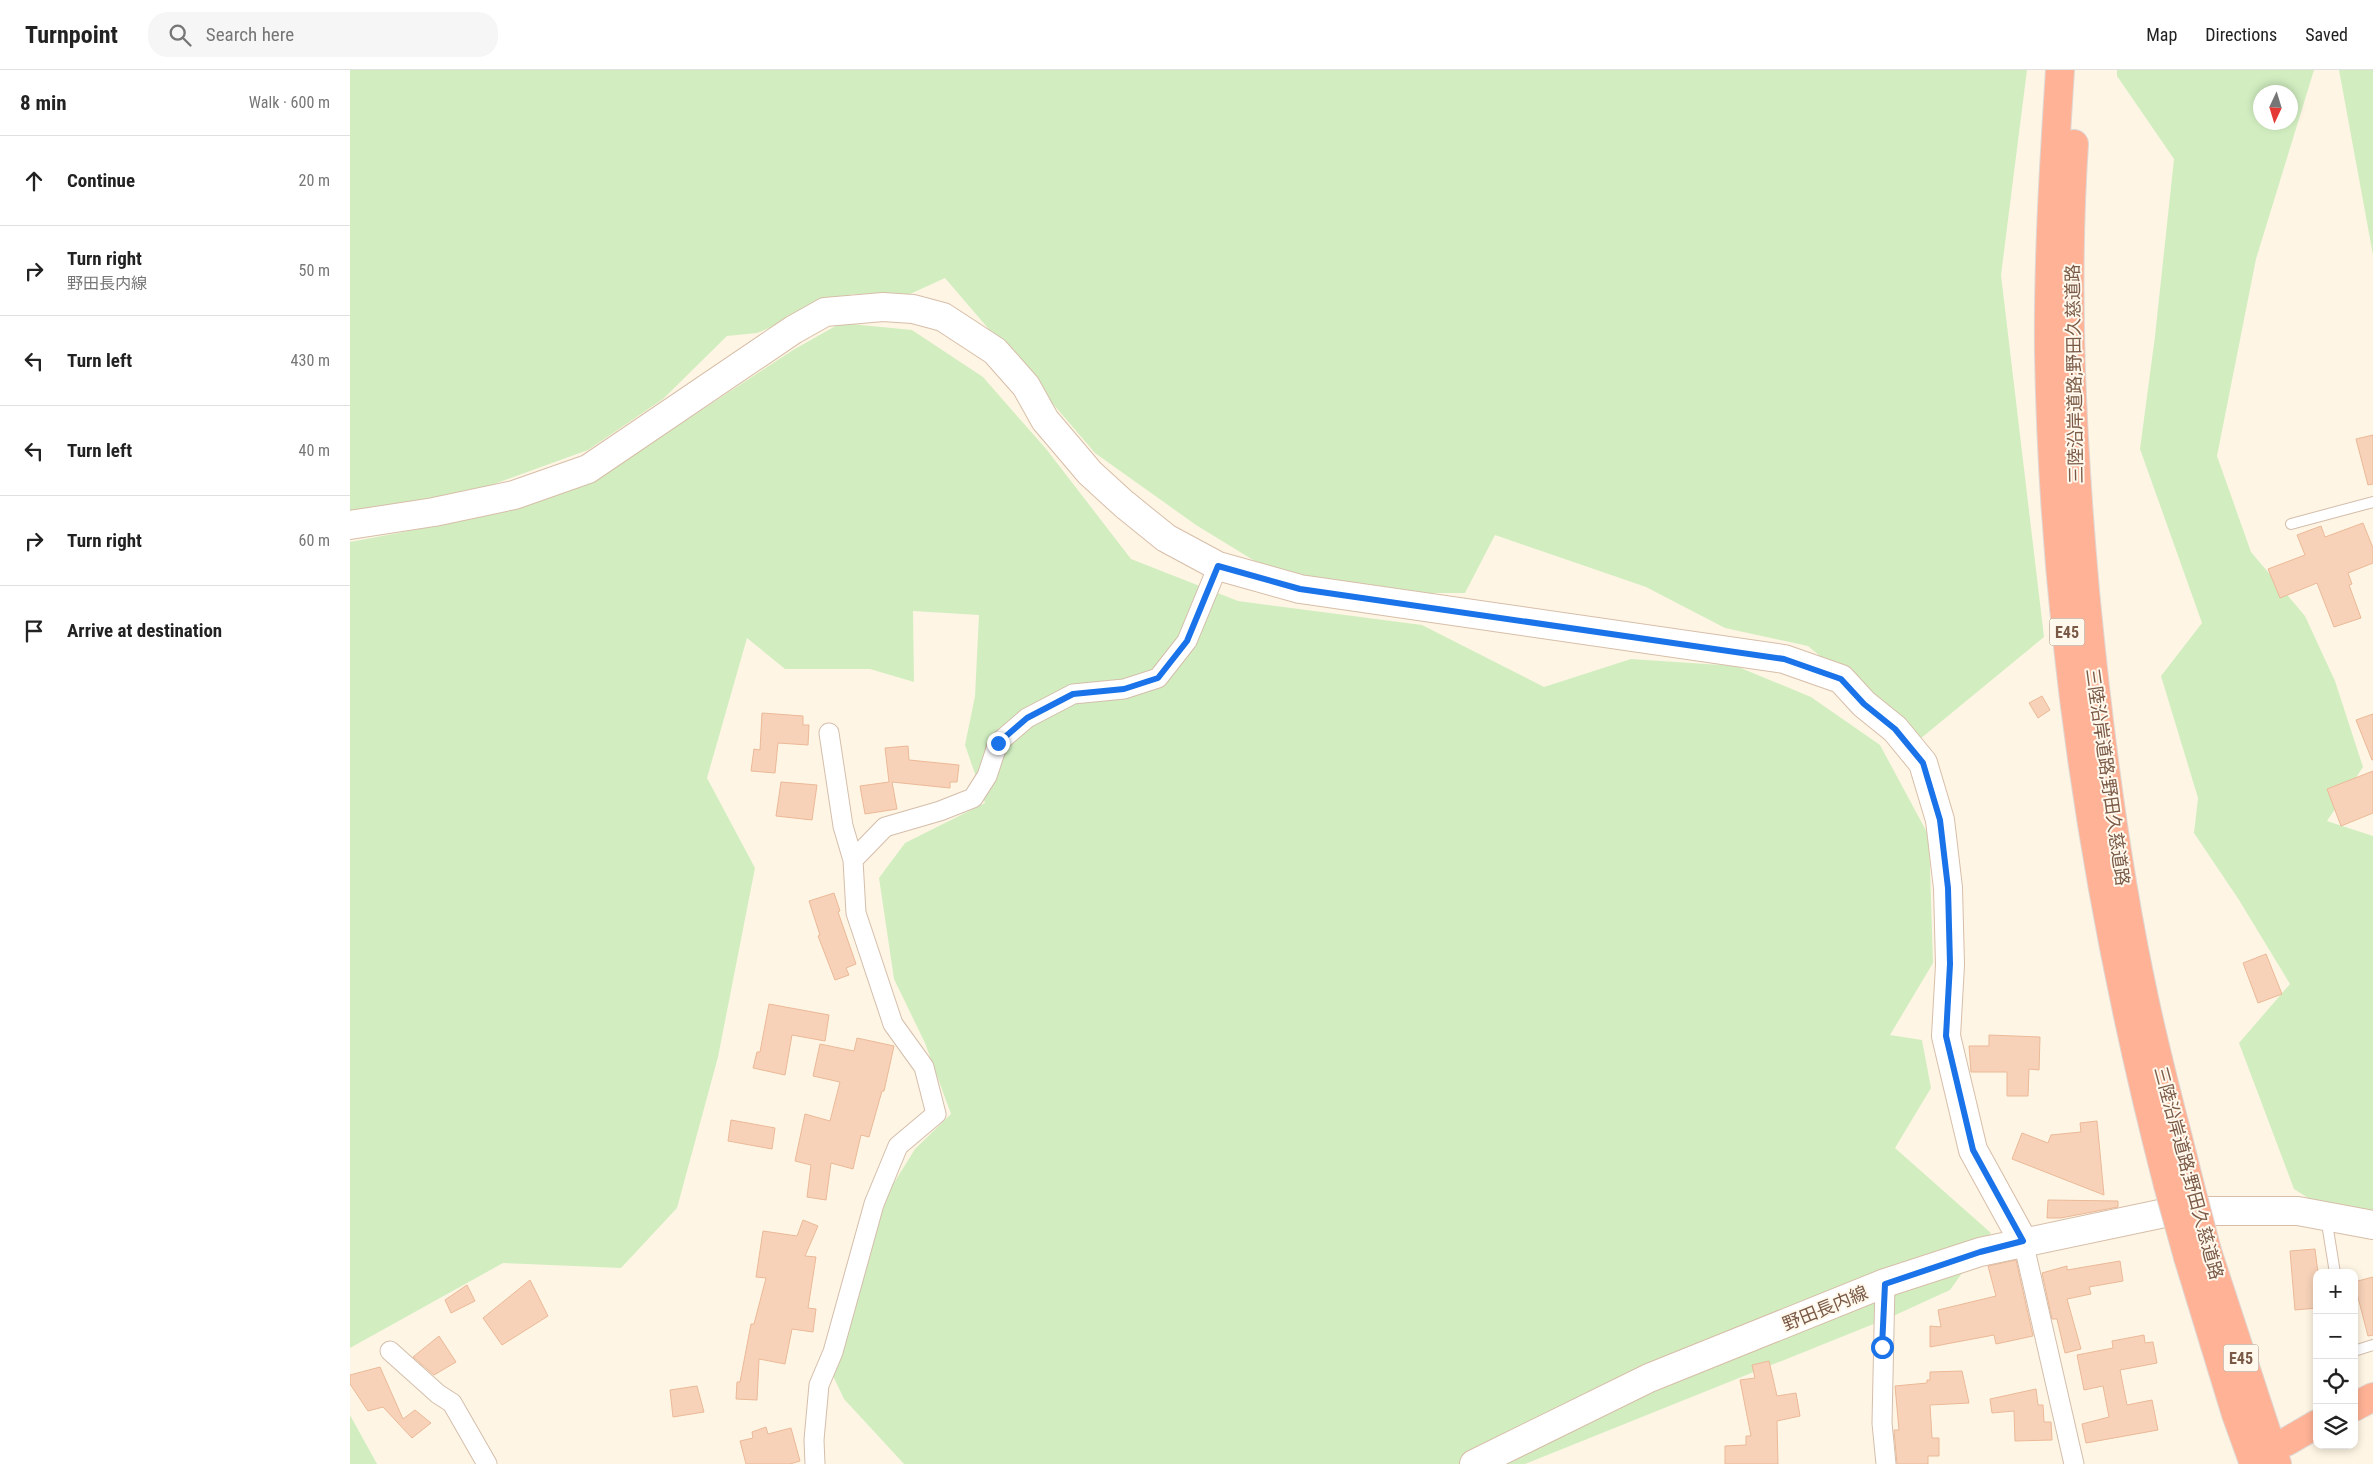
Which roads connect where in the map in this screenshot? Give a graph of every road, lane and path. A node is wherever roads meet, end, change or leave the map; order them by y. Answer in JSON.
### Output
{"nodes":[{"id":1,"x":2060,"y":70,"type":"edge"},
{"id":2,"x":2079,"y":70,"type":"edge"},
{"id":3,"x":2373,"y":502,"type":"edge"},
{"id":4,"x":2291,"y":524,"type":"dead end"},
{"id":5,"x":350,"y":525,"type":"edge"},
{"id":6,"x":1218,"y":566,"type":"junction"},
{"id":7,"x":829,"y":734,"type":"dead end"},
{"id":8,"x":853,"y":860,"type":"junction"},
{"id":9,"x":2179,"y":1184,"type":"junction"},
{"id":10,"x":2326,"y":1216,"type":"junction"},
{"id":11,"x":2373,"y":1225,"type":"edge"},
{"id":12,"x":2023,"y":1241,"type":"junction"},
{"id":13,"x":2198,"y":1254,"type":"junction"},
{"id":14,"x":2334,"y":1269,"type":"edge"},
{"id":15,"x":1885,"y":1284,"type":"junction"},
{"id":16,"x":2373,"y":1345,"type":"edge"},
{"id":17,"x":2358,"y":1350,"type":"edge"},
{"id":18,"x":390,"y":1352,"type":"dead end"},
{"id":19,"x":2313,"y":1427,"type":"edge"},
{"id":20,"x":2282,"y":1453,"type":"edge"},
{"id":21,"x":487,"y":1464,"type":"edge"},
{"id":22,"x":815,"y":1464,"type":"edge"},
{"id":23,"x":1474,"y":1464,"type":"edge"},
{"id":24,"x":1886,"y":1464,"type":"edge"},
{"id":25,"x":2074,"y":1464,"type":"edge"},
{"id":26,"x":2254,"y":1464,"type":"edge"}],
"edges":[{"from":1,"to":9,"type":"highway","name":"三陸沿岸道路;野田久慈道路","number":"E45"},
{"from":2,"to":9,"type":"highway","name":"三陸沿岸道路;野田久慈道路","number":"E45"},
{"from":3,"to":4,"type":"lane"},
{"from":5,"to":6,"type":"street"},
{"from":6,"to":8,"type":"street"},
{"from":6,"to":12,"type":"street"},
{"from":7,"to":8,"type":"street"},
{"from":8,"to":22,"type":"street"},
{"from":9,"to":13,"type":"highway","name":"三陸沿岸道路;野田久慈道路","number":"E45","bridge":true},
{"from":10,"to":11,"type":"street","name":"野田長内線"},
{"from":10,"to":12,"type":"street","name":"野田長内線"},
{"from":10,"to":14,"type":"lane"},
{"from":12,"to":15,"type":"street","name":"野田長内線"},
{"from":12,"to":25,"type":"street"},
{"from":13,"to":20,"type":"highway","name":"三陸沿岸道路;野田久慈道路","number":"E45"},
{"from":13,"to":26,"type":"highway","name":"三陸沿岸道路;野田久慈道路","number":"E45"},
{"from":15,"to":23,"type":"street","name":"野田長内線"},
{"from":15,"to":24,"type":"street"},
{"from":16,"to":17,"type":"lane"},
{"from":18,"to":21,"type":"street"},
{"from":19,"to":20,"type":"highway"}]}
